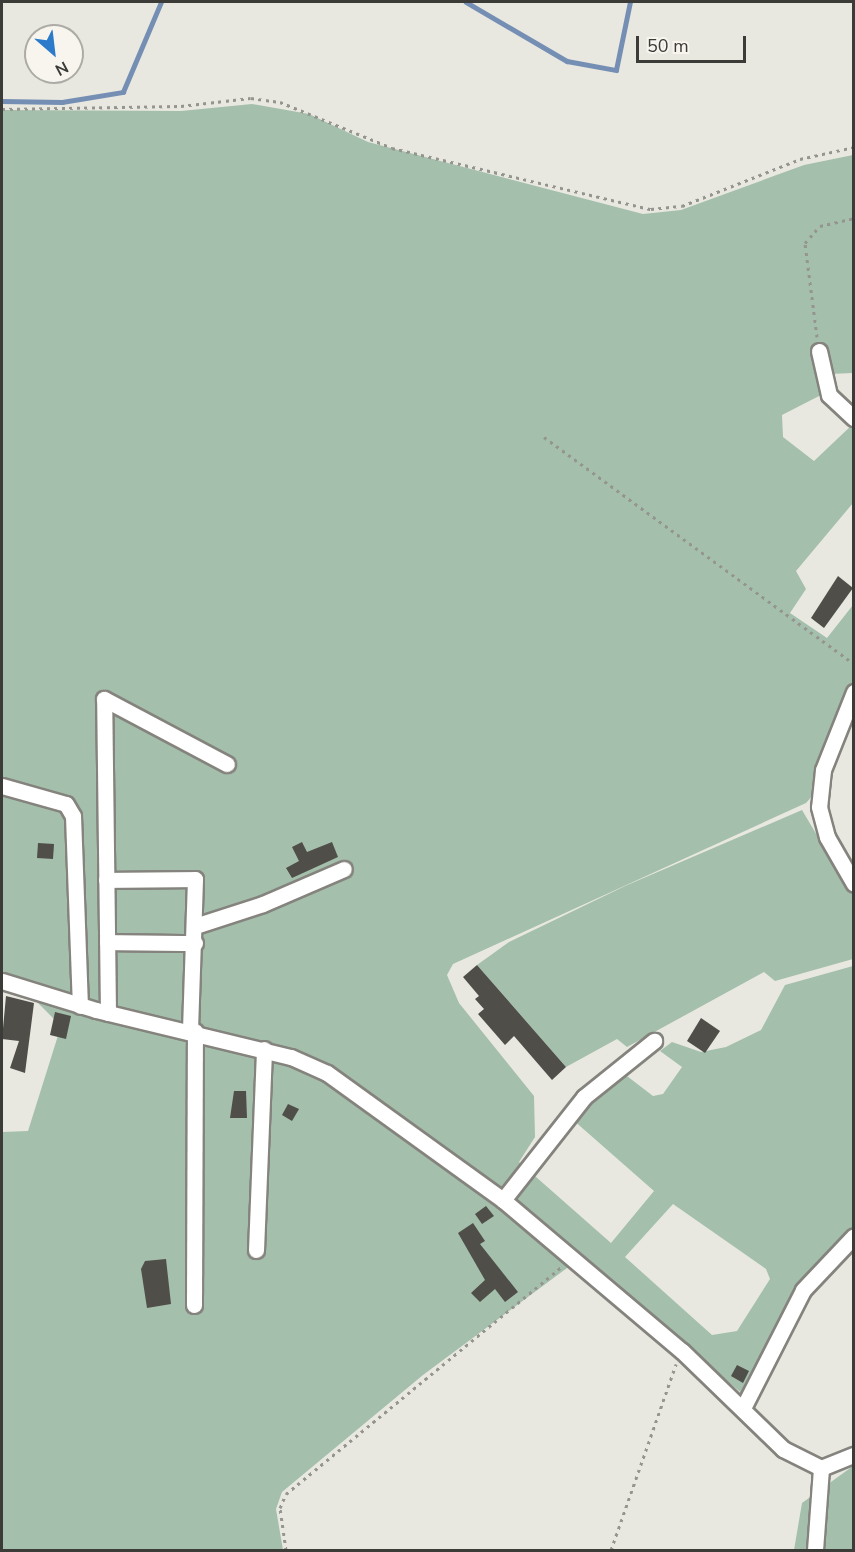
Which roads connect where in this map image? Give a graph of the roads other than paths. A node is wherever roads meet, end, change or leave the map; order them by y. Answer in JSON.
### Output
{"nodes":[{"id":1,"x":819,"y":351,"type":"road end"},
{"id":2,"x":854,"y":418,"type":"edge"},
{"id":3,"x":854,"y":692,"type":"edge"},
{"id":4,"x":227,"y":764,"type":"dead end"},
{"id":5,"x":2,"y":786,"type":"edge"},
{"id":6,"x":344,"y":869,"type":"dead end"},
{"id":7,"x":106,"y":880,"type":"junction"},
{"id":8,"x":854,"y":884,"type":"edge"},
{"id":9,"x":195,"y":926,"type":"junction"},
{"id":10,"x":107,"y":942,"type":"junction"},
{"id":11,"x":195,"y":943,"type":"junction"},
{"id":12,"x":2,"y":981,"type":"edge"},
{"id":13,"x":81,"y":1006,"type":"junction"},
{"id":14,"x":108,"y":1013,"type":"junction"},
{"id":15,"x":192,"y":1031,"type":"junction"},
{"id":16,"x":654,"y":1041,"type":"dead end"},
{"id":17,"x":264,"y":1049,"type":"junction"},
{"id":18,"x":502,"y":1200,"type":"junction"},
{"id":19,"x":854,"y":1236,"type":"edge"},
{"id":20,"x":256,"y":1250,"type":"dead end"},
{"id":21,"x":195,"y":1305,"type":"dead end"},
{"id":22,"x":743,"y":1408,"type":"junction"},
{"id":23,"x":854,"y":1455,"type":"edge"},
{"id":24,"x":821,"y":1468,"type":"junction"},
{"id":25,"x":815,"y":1551,"type":"edge"}],
"edges":[{"from":1,"to":2,"type":"street"},
{"from":3,"to":8,"type":"street"},
{"from":4,"to":7,"type":"street"},
{"from":5,"to":13,"type":"street"},
{"from":6,"to":9,"type":"street"},
{"from":7,"to":9,"type":"street"},
{"from":7,"to":10,"type":"street"},
{"from":9,"to":11,"type":"street"},
{"from":10,"to":11,"type":"street"},
{"from":10,"to":14,"type":"street"},
{"from":11,"to":15,"type":"street"},
{"from":12,"to":13,"type":"street"},
{"from":13,"to":14,"type":"street"},
{"from":14,"to":15,"type":"street"},
{"from":15,"to":17,"type":"street"},
{"from":15,"to":21,"type":"street"},
{"from":16,"to":18,"type":"street"},
{"from":17,"to":18,"type":"street"},
{"from":17,"to":20,"type":"street"},
{"from":18,"to":22,"type":"street"},
{"from":19,"to":22,"type":"street"},
{"from":22,"to":24,"type":"street"},
{"from":23,"to":24,"type":"street"},
{"from":24,"to":25,"type":"street"}]}
